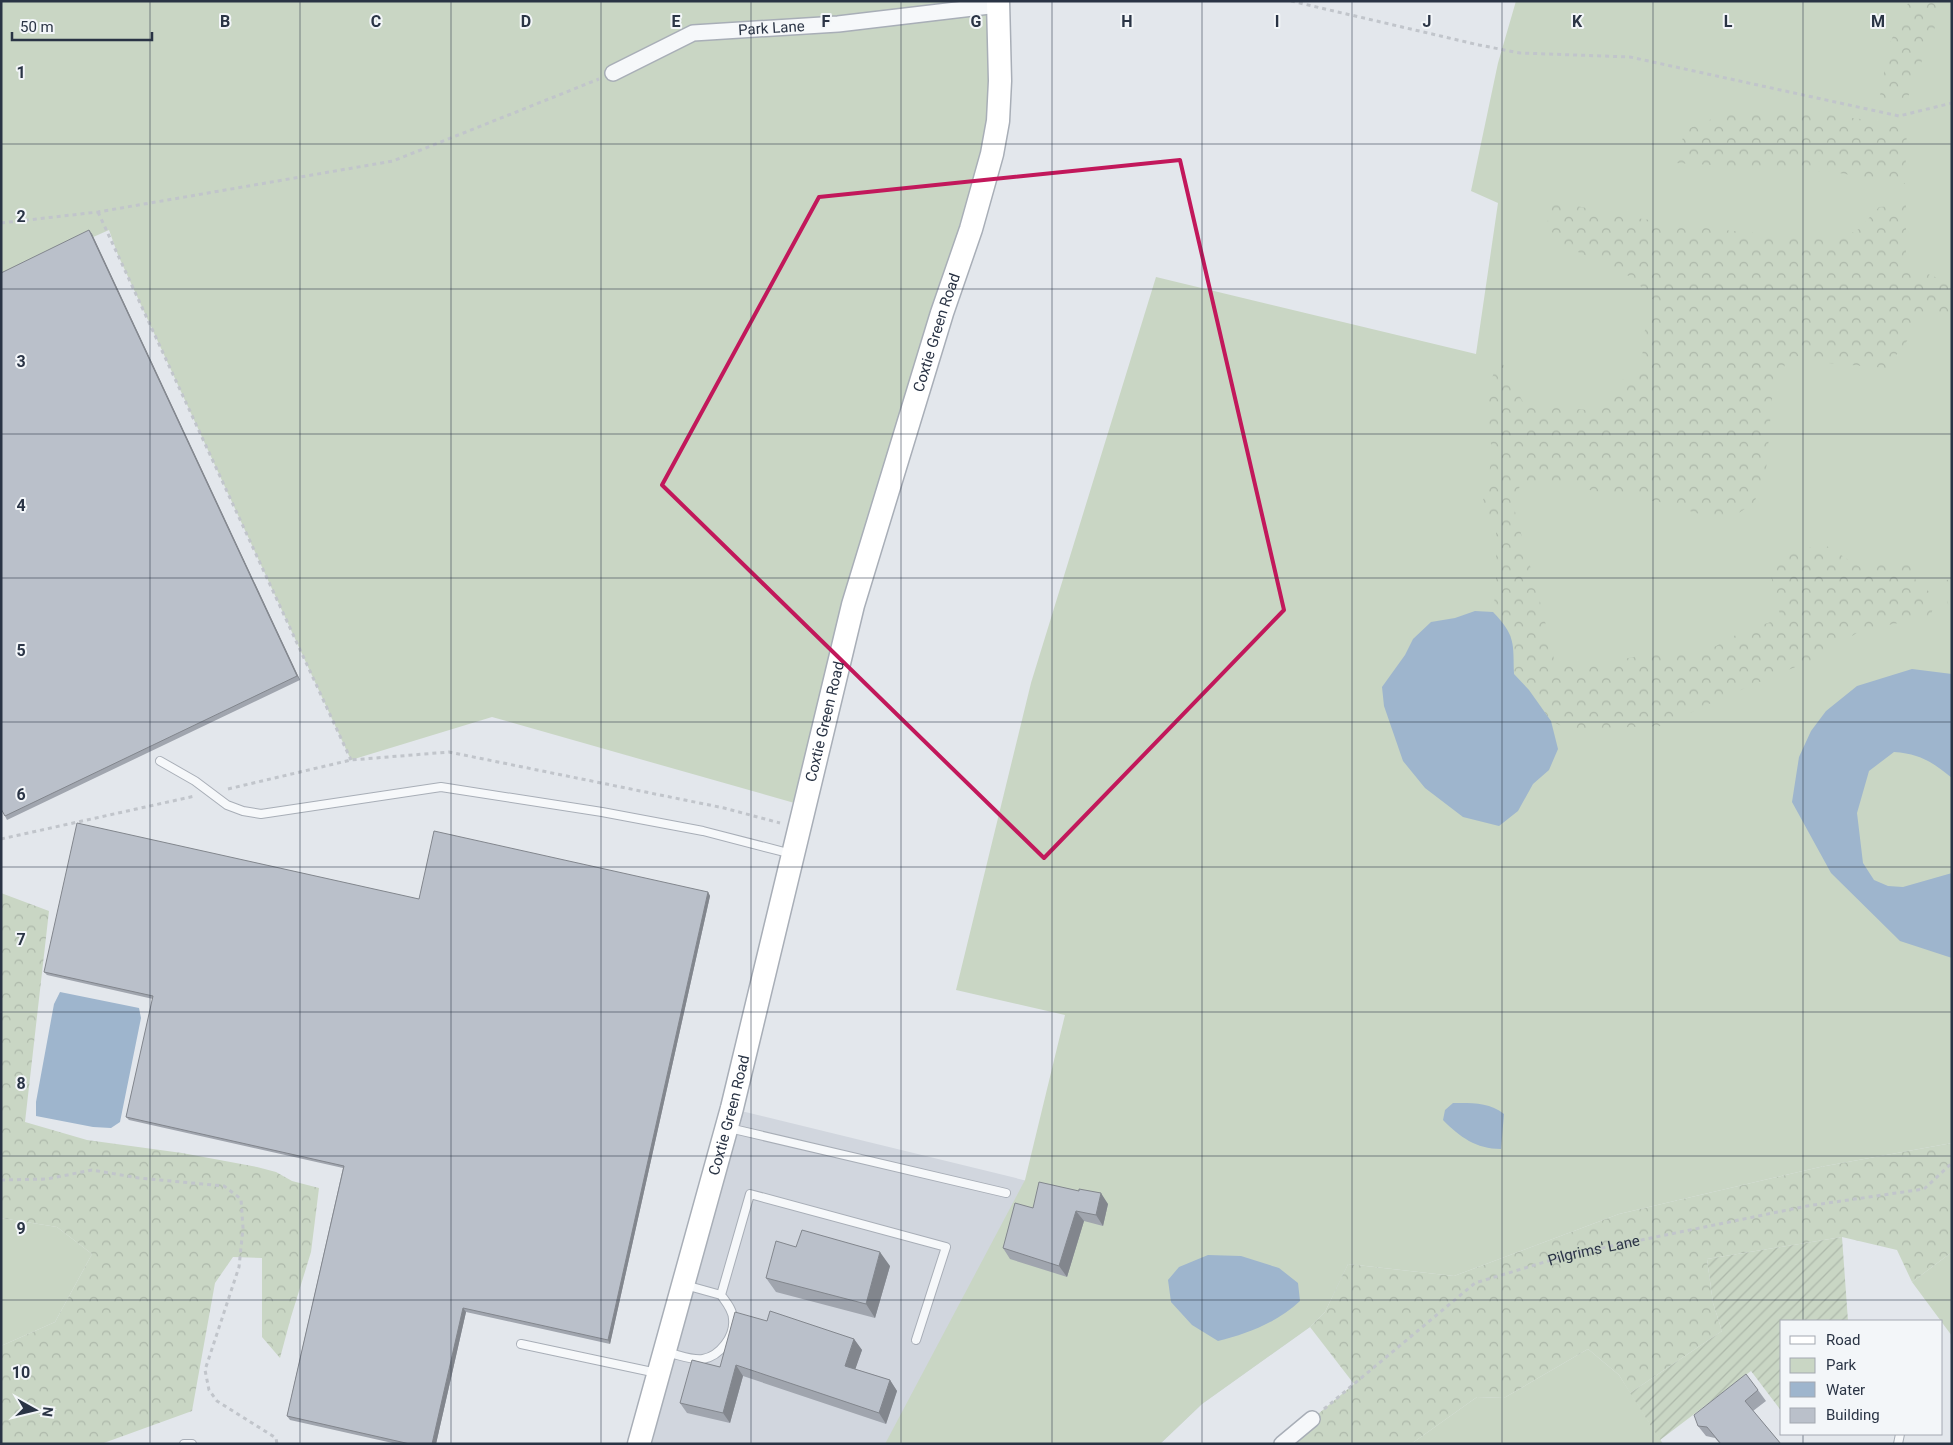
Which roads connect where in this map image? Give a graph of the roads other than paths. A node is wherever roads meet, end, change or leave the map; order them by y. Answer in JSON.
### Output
{"nodes":[{"id":1,"x":998,"y":3,"type":"edge"},
{"id":2,"x":613,"y":73,"type":"road end"},
{"id":3,"x":160,"y":762,"type":"dead end"},
{"id":4,"x":794,"y":855,"type":"junction"},
{"id":5,"x":727,"y":1127,"type":"junction"},
{"id":6,"x":1006,"y":1193,"type":"dead end"},
{"id":7,"x":683,"y":1284,"type":"junction"},
{"id":8,"x":721,"y":1295,"type":"junction"},
{"id":9,"x":916,"y":1340,"type":"dead end"},
{"id":10,"x":521,"y":1344,"type":"dead end"},
{"id":11,"x":664,"y":1351,"type":"junction"},
{"id":12,"x":658,"y":1374,"type":"junction"},
{"id":13,"x":1312,"y":1419,"type":"road end"},
{"id":14,"x":639,"y":1444,"type":"edge"},
{"id":15,"x":1282,"y":1444,"type":"edge"}],
"edges":[{"from":1,"to":2,"type":"street","name":"Park Lane"},
{"from":1,"to":4,"type":"street","name":"Coxtie Green Road"},
{"from":3,"to":4,"type":"lane"},
{"from":4,"to":5,"type":"street","name":"Coxtie Green Road"},
{"from":5,"to":6,"type":"lane"},
{"from":5,"to":7,"type":"street","name":"Coxtie Green Road"},
{"from":7,"to":8,"type":"lane"},
{"from":7,"to":11,"type":"street","name":"Coxtie Green Road"},
{"from":8,"to":9,"type":"lane"},
{"from":8,"to":11,"type":"lane"},
{"from":10,"to":12,"type":"lane"},
{"from":11,"to":12,"type":"street","name":"Coxtie Green Road"},
{"from":12,"to":14,"type":"street","name":"Coxtie Green Road"},
{"from":13,"to":15,"type":"street"}]}
